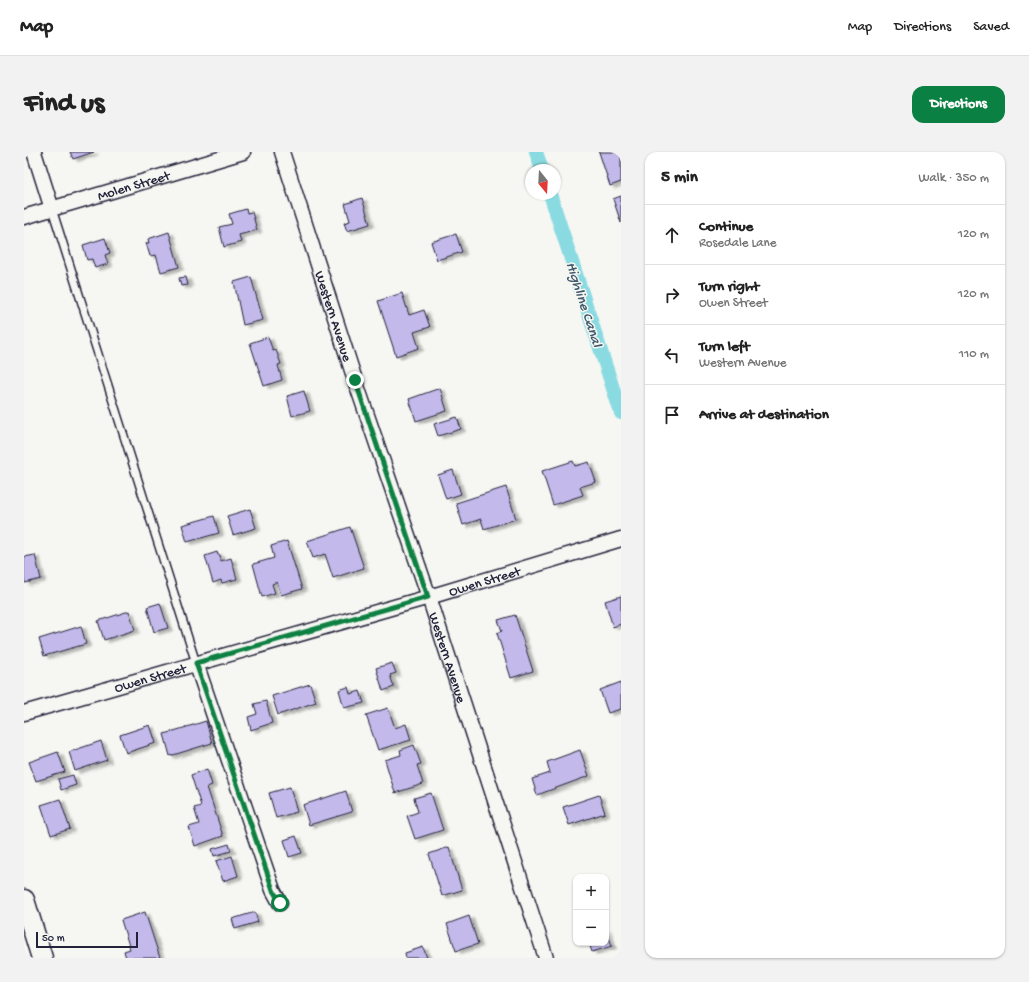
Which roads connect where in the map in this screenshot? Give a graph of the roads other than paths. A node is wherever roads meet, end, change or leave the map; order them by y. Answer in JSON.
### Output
{"nodes":[{"id":1,"x":34,"y":152,"type":"edge"},
{"id":2,"x":243,"y":152,"type":"edge"},
{"id":3,"x":282,"y":152,"type":"edge"},
{"id":4,"x":52,"y":209,"type":"junction"},
{"id":5,"x":24,"y":217,"type":"edge"},
{"id":6,"x":621,"y":539,"type":"edge"},
{"id":7,"x":428,"y":597,"type":"junction"},
{"id":8,"x":196,"y":663,"type":"junction"},
{"id":9,"x":24,"y":713,"type":"edge"},
{"id":10,"x":24,"y":900,"type":"edge"},
{"id":11,"x":280,"y":903,"type":"dead end"},
{"id":12,"x":42,"y":958,"type":"edge"},
{"id":13,"x":546,"y":958,"type":"edge"}],
"edges":[{"from":1,"to":4,"type":"street"},
{"from":2,"to":4,"type":"street","name":"Molen Street"},
{"from":3,"to":7,"type":"street","name":"Western Avenue"},
{"from":4,"to":5,"type":"street","name":"Molen Street"},
{"from":4,"to":8,"type":"lane"},
{"from":6,"to":7,"type":"street","name":"Owen Street"},
{"from":7,"to":8,"type":"street","name":"Owen Street"},
{"from":7,"to":13,"type":"street","name":"Western Avenue"},
{"from":8,"to":9,"type":"street","name":"Owen Street"},
{"from":8,"to":11,"type":"street"},
{"from":10,"to":12,"type":"street"}]}
